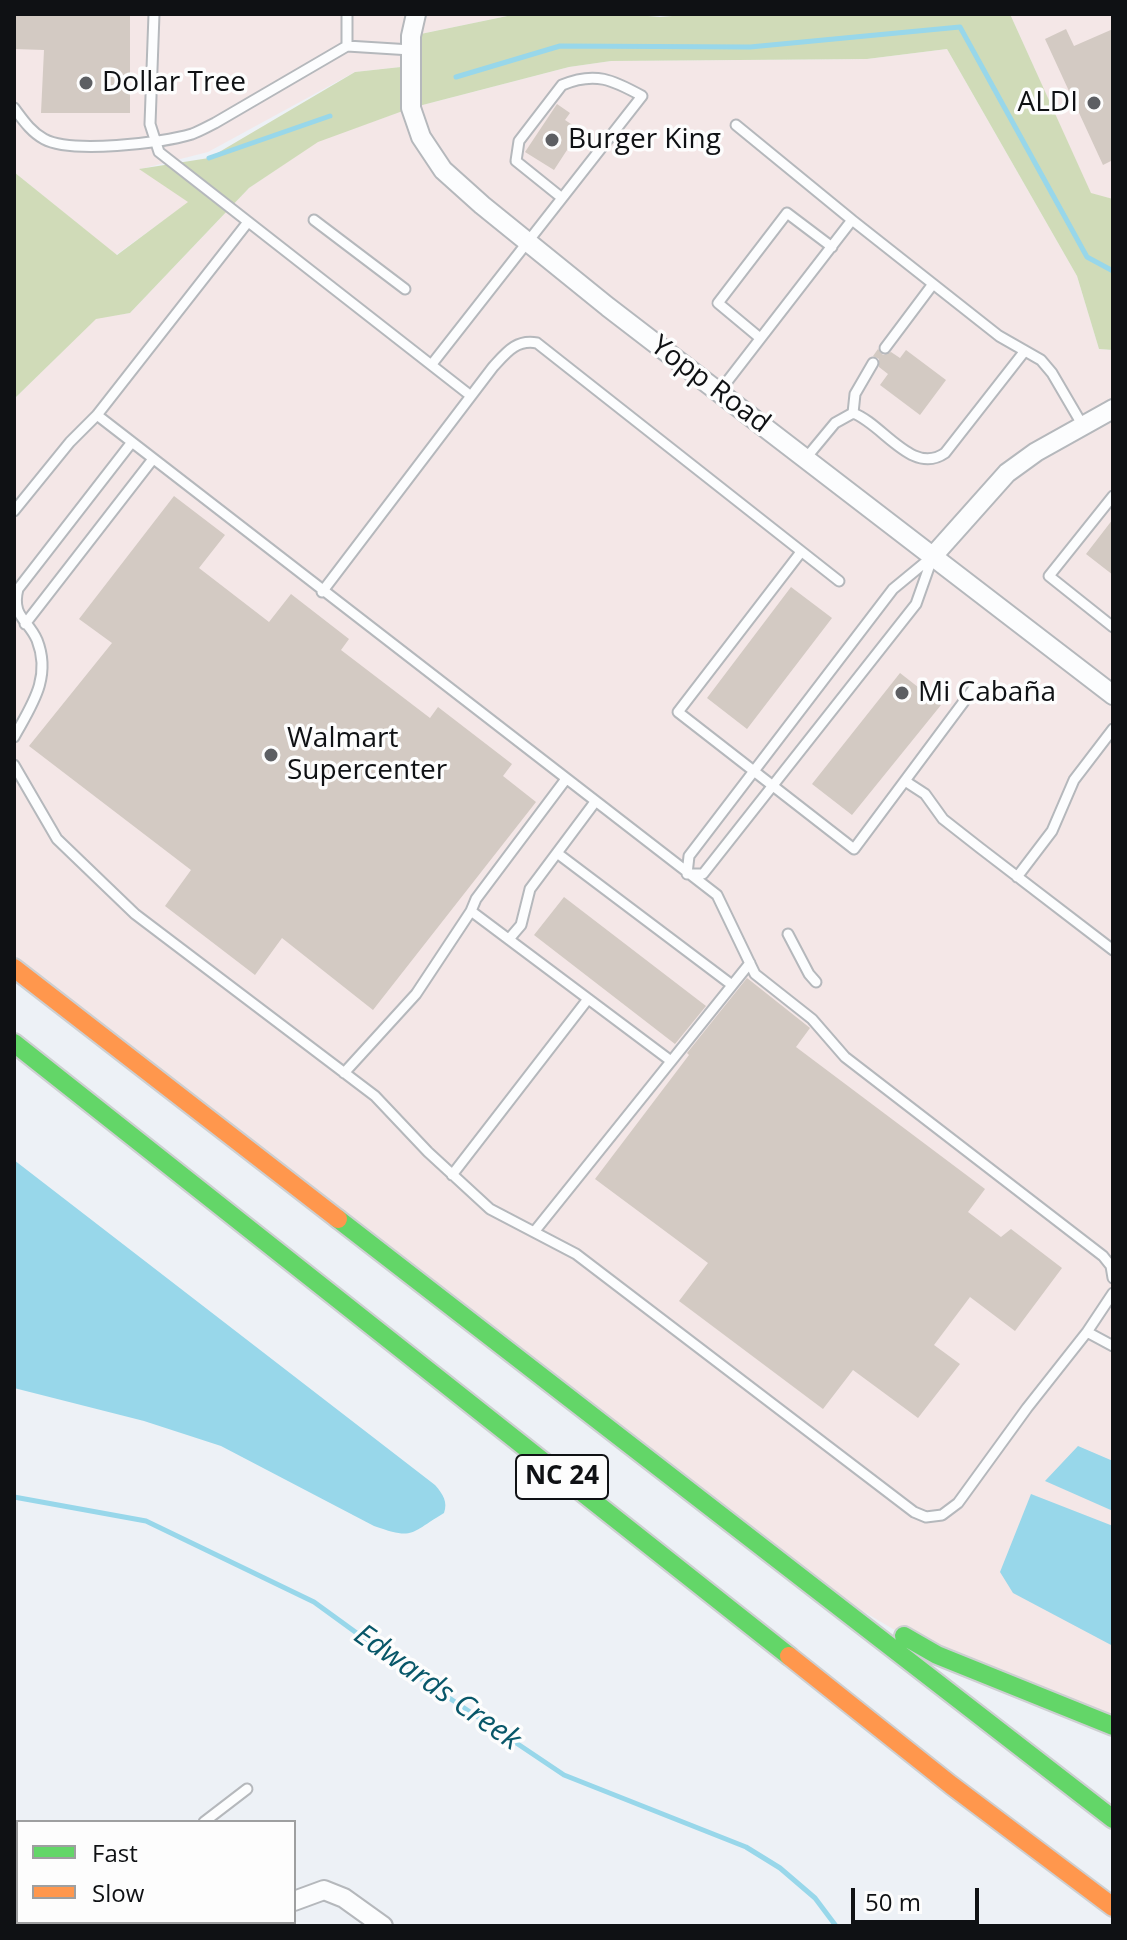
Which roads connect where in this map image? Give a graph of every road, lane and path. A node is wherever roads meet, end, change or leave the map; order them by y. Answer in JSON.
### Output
{"nodes":[{"id":1,"x":154,"y":14,"type":"edge"},
{"id":2,"x":347,"y":14,"type":"edge"},
{"id":3,"x":416,"y":14,"type":"edge"},
{"id":4,"x":347,"y":46,"type":"junction"},
{"id":5,"x":411,"y":50,"type":"junction"},
{"id":6,"x":14,"y":108,"type":"edge"},
{"id":7,"x":736,"y":125,"type":"dead end"},
{"id":8,"x":154,"y":141,"type":"junction"},
{"id":9,"x":562,"y":198,"type":"junction"},
{"id":10,"x":314,"y":220,"type":"dead end"},
{"id":11,"x":852,"y":220,"type":"junction"},
{"id":12,"x":248,"y":222,"type":"junction"},
{"id":13,"x":528,"y":242,"type":"junction"},
{"id":14,"x":832,"y":247,"type":"junction"},
{"id":15,"x":933,"y":284,"type":"junction"},
{"id":16,"x":405,"y":289,"type":"dead end"},
{"id":17,"x":760,"y":338,"type":"junction"},
{"id":18,"x":885,"y":348,"type":"dead end"},
{"id":19,"x":1024,"y":352,"type":"junction"},
{"id":20,"x":873,"y":363,"type":"dead end"},
{"id":21,"x":432,"y":364,"type":"junction"},
{"id":22,"x":719,"y":392,"type":"junction"},
{"id":23,"x":471,"y":396,"type":"junction"},
{"id":24,"x":1113,"y":409,"type":"edge"},
{"id":25,"x":853,"y":413,"type":"junction"},
{"id":26,"x":97,"y":415,"type":"junction"},
{"id":27,"x":1083,"y":426,"type":"junction"},
{"id":28,"x":132,"y":442,"type":"junction"},
{"id":29,"x":806,"y":458,"type":"junction"},
{"id":30,"x":153,"y":459,"type":"junction"},
{"id":31,"x":1113,"y":496,"type":"edge"},
{"id":32,"x":14,"y":511,"type":"edge"},
{"id":33,"x":801,"y":552,"type":"junction"},
{"id":34,"x":933,"y":556,"type":"junction"},
{"id":35,"x":839,"y":581,"type":"dead end"},
{"id":36,"x":322,"y":592,"type":"junction"},
{"id":37,"x":25,"y":624,"type":"junction"},
{"id":38,"x":1113,"y":627,"type":"edge"},
{"id":39,"x":974,"y":688,"type":"dead end"},
{"id":40,"x":1113,"y":695,"type":"edge"},
{"id":41,"x":1113,"y":729,"type":"edge"},
{"id":42,"x":14,"y":737,"type":"edge"},
{"id":43,"x":14,"y":765,"type":"edge"},
{"id":44,"x":754,"y":770,"type":"junction"},
{"id":45,"x":566,"y":779,"type":"junction"},
{"id":46,"x":905,"y":781,"type":"junction"},
{"id":47,"x":772,"y":786,"type":"junction"},
{"id":48,"x":595,"y":802,"type":"junction"},
{"id":49,"x":557,"y":853,"type":"junction"},
{"id":50,"x":687,"y":874,"type":"junction"},
{"id":51,"x":1017,"y":877,"type":"junction"},
{"id":52,"x":471,"y":911,"type":"junction"},
{"id":53,"x":788,"y":934,"type":"dead end"},
{"id":54,"x":509,"y":939,"type":"junction"},
{"id":55,"x":1113,"y":950,"type":"edge"},
{"id":56,"x":750,"y":963,"type":"junction"},
{"id":57,"x":14,"y":968,"type":"edge"},
{"id":58,"x":816,"y":982,"type":"dead end"},
{"id":59,"x":732,"y":985,"type":"junction"},
{"id":60,"x":588,"y":999,"type":"junction"},
{"id":61,"x":14,"y":1043,"type":"edge"},
{"id":62,"x":671,"y":1061,"type":"junction"},
{"id":63,"x":344,"y":1073,"type":"junction"},
{"id":64,"x":452,"y":1175,"type":"junction"},
{"id":65,"x":534,"y":1232,"type":"junction"},
{"id":66,"x":1113,"y":1278,"type":"edge"},
{"id":67,"x":1113,"y":1293,"type":"edge"},
{"id":68,"x":1087,"y":1332,"type":"junction"},
{"id":69,"x":1113,"y":1346,"type":"edge"},
{"id":70,"x":788,"y":1567,"type":"junction"},
{"id":71,"x":1113,"y":1726,"type":"edge"},
{"id":72,"x":951,"y":1785,"type":"junction"},
{"id":73,"x":247,"y":1789,"type":"dead end"},
{"id":74,"x":1113,"y":1819,"type":"edge"},
{"id":75,"x":207,"y":1820,"type":"edge"},
{"id":76,"x":296,"y":1900,"type":"edge"},
{"id":77,"x":1113,"y":1907,"type":"edge"},
{"id":78,"x":1094,"y":1915,"type":"dead end"},
{"id":79,"x":383,"y":1926,"type":"edge"}],
"edges":[{"from":1,"to":8,"type":"lane"},
{"from":2,"to":4,"type":"lane"},
{"from":3,"to":5,"type":"street","name":"Yopp Road"},
{"from":4,"to":5,"type":"lane"},
{"from":4,"to":8,"type":"lane"},
{"from":5,"to":13,"type":"street","name":"Yopp Road"},
{"from":6,"to":8,"type":"lane"},
{"from":7,"to":11,"type":"lane"},
{"from":8,"to":12,"type":"lane"},
{"from":9,"to":9,"type":"lane"},
{"from":9,"to":13,"type":"lane"},
{"from":10,"to":16,"type":"lane"},
{"from":11,"to":14,"type":"lane"},
{"from":11,"to":15,"type":"lane"},
{"from":12,"to":21,"type":"lane"},
{"from":12,"to":26,"type":"lane"},
{"from":13,"to":21,"type":"lane"},
{"from":13,"to":22,"type":"street","name":"Yopp Road"},
{"from":14,"to":17,"type":"lane"},
{"from":14,"to":17,"type":"lane"},
{"from":15,"to":18,"type":"lane"},
{"from":15,"to":19,"type":"lane"},
{"from":17,"to":22,"type":"lane"},
{"from":19,"to":25,"type":"lane"},
{"from":19,"to":27,"type":"lane"},
{"from":20,"to":25,"type":"lane"},
{"from":21,"to":23,"type":"lane"},
{"from":22,"to":29,"type":"street","name":"Yopp Road"},
{"from":23,"to":33,"type":"lane"},
{"from":23,"to":36,"type":"lane"},
{"from":24,"to":27,"type":"street"},
{"from":25,"to":29,"type":"lane"},
{"from":26,"to":28,"type":"lane"},
{"from":26,"to":32,"type":"lane"},
{"from":27,"to":34,"type":"street"},
{"from":28,"to":30,"type":"lane"},
{"from":28,"to":37,"type":"lane"},
{"from":29,"to":34,"type":"street","name":"Yopp Road"},
{"from":30,"to":36,"type":"lane"},
{"from":30,"to":37,"type":"lane"},
{"from":31,"to":38,"type":"lane"},
{"from":33,"to":35,"type":"lane"},
{"from":33,"to":44,"type":"lane"},
{"from":34,"to":40,"type":"street","name":"Yopp Road"},
{"from":34,"to":44,"type":"lane"},
{"from":34,"to":47,"type":"lane"},
{"from":36,"to":45,"type":"lane"},
{"from":37,"to":42,"type":"lane"},
{"from":39,"to":46,"type":"lane"},
{"from":41,"to":51,"type":"lane"},
{"from":43,"to":63,"type":"lane"},
{"from":44,"to":47,"type":"lane"},
{"from":44,"to":50,"type":"lane"},
{"from":45,"to":48,"type":"lane"},
{"from":45,"to":52,"type":"lane"},
{"from":46,"to":47,"type":"lane"},
{"from":46,"to":51,"type":"lane"},
{"from":47,"to":50,"type":"lane"},
{"from":48,"to":49,"type":"lane"},
{"from":48,"to":50,"type":"lane"},
{"from":49,"to":54,"type":"lane"},
{"from":49,"to":59,"type":"lane"},
{"from":50,"to":56,"type":"lane"},
{"from":51,"to":55,"type":"lane"},
{"from":52,"to":54,"type":"lane"},
{"from":52,"to":63,"type":"lane"},
{"from":53,"to":58,"type":"lane"},
{"from":54,"to":60,"type":"lane"},
{"from":56,"to":59,"type":"lane"},
{"from":56,"to":66,"type":"lane"},
{"from":57,"to":70,"type":"highway","number":"NC 24"},
{"from":59,"to":62,"type":"lane"},
{"from":60,"to":62,"type":"lane"},
{"from":60,"to":64,"type":"lane"},
{"from":61,"to":72,"type":"highway","number":"NC 24"},
{"from":62,"to":65,"type":"lane"},
{"from":63,"to":64,"type":"lane"},
{"from":64,"to":65,"type":"lane"},
{"from":65,"to":68,"type":"lane"},
{"from":67,"to":68,"type":"lane"},
{"from":68,"to":69,"type":"lane"},
{"from":70,"to":71,"type":"highway"},
{"from":70,"to":74,"type":"highway","number":"NC 24"},
{"from":72,"to":77,"type":"highway","number":"NC 24"},
{"from":72,"to":78,"type":"highway"},
{"from":73,"to":75,"type":"lane"},
{"from":76,"to":79,"type":"street"}]}
